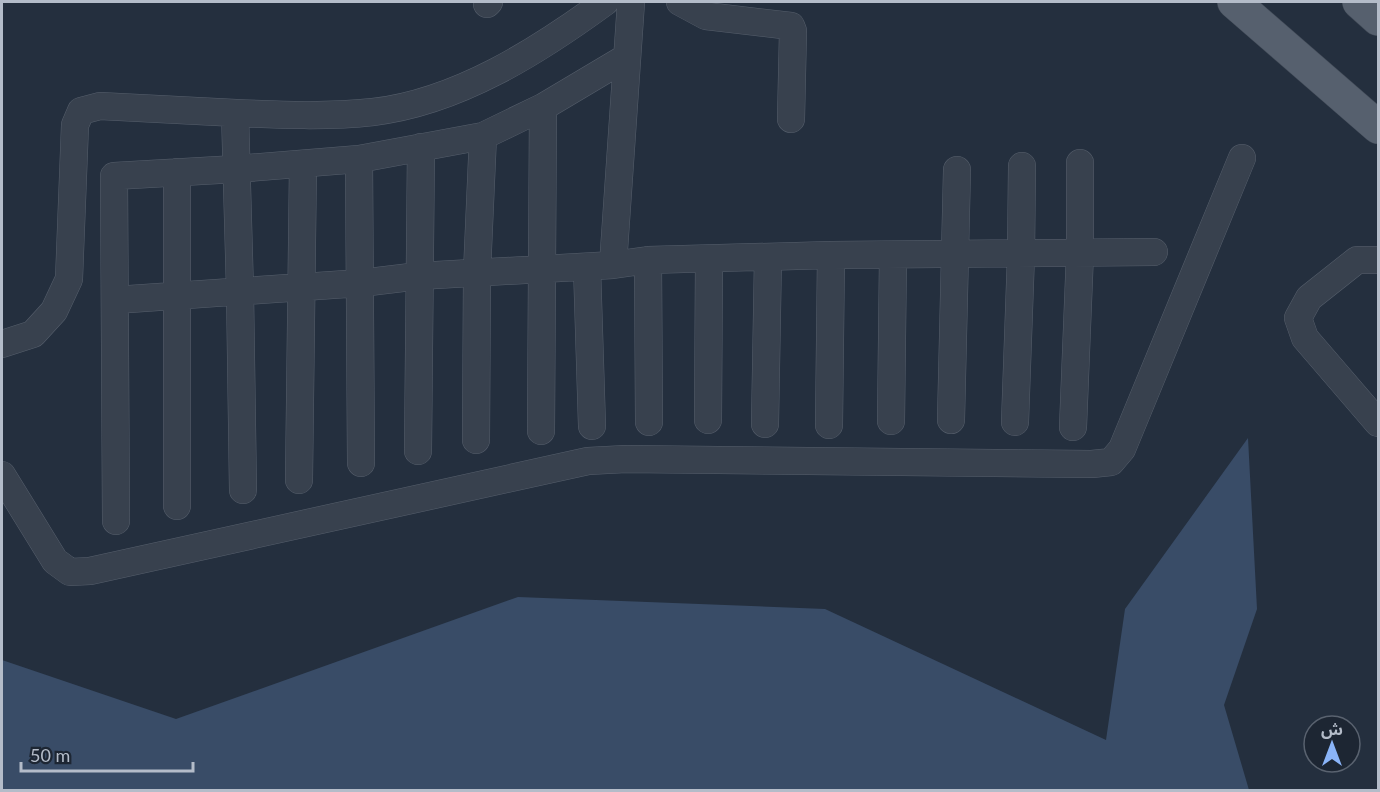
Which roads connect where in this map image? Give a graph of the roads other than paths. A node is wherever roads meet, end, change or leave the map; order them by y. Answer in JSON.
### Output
{"nodes":[{"id":1,"x":605,"y":2,"type":"edge"},
{"id":2,"x":631,"y":2,"type":"edge"},
{"id":3,"x":681,"y":2,"type":"edge"},
{"id":4,"x":1234,"y":2,"type":"edge"},
{"id":5,"x":1359,"y":2,"type":"edge"},
{"id":6,"x":1378,"y":19,"type":"edge"},
{"id":7,"x":627,"y":57,"type":"junction"},
{"id":8,"x":543,"y":107,"type":"junction"},
{"id":9,"x":374,"y":112,"type":"junction"},
{"id":10,"x":235,"y":113,"type":"junction"},
{"id":11,"x":791,"y":119,"type":"dead end"},
{"id":12,"x":1378,"y":127,"type":"edge"},
{"id":13,"x":483,"y":136,"type":"junction"},
{"id":14,"x":421,"y":147,"type":"junction"},
{"id":15,"x":370,"y":157,"type":"junction"},
{"id":16,"x":1242,"y":158,"type":"dead end"},
{"id":17,"x":1080,"y":163,"type":"dead end"},
{"id":18,"x":303,"y":164,"type":"junction"},
{"id":19,"x":1022,"y":166,"type":"dead end"},
{"id":20,"x":236,"y":169,"type":"junction"},
{"id":21,"x":957,"y":170,"type":"dead end"},
{"id":22,"x":177,"y":172,"type":"junction"},
{"id":23,"x":1154,"y":252,"type":"dead end"},
{"id":24,"x":956,"y":254,"type":"junction"},
{"id":25,"x":1080,"y":254,"type":"junction"},
{"id":26,"x":831,"y":255,"type":"junction"},
{"id":27,"x":1021,"y":255,"type":"junction"},
{"id":28,"x":893,"y":256,"type":"junction"},
{"id":29,"x":768,"y":257,"type":"junction"},
{"id":30,"x":709,"y":259,"type":"junction"},
{"id":31,"x":648,"y":260,"type":"junction"},
{"id":32,"x":1378,"y":260,"type":"edge"},
{"id":33,"x":600,"y":266,"type":"junction"},
{"id":34,"x":543,"y":269,"type":"junction"},
{"id":35,"x":477,"y":273,"type":"junction"},
{"id":36,"x":419,"y":276,"type":"junction"},
{"id":37,"x":361,"y":283,"type":"junction"},
{"id":38,"x":302,"y":287,"type":"junction"},
{"id":39,"x":240,"y":291,"type":"junction"},
{"id":40,"x":177,"y":295,"type":"junction"},
{"id":41,"x":115,"y":300,"type":"junction"},
{"id":42,"x":2,"y":344,"type":"edge"},
{"id":43,"x":708,"y":420,"type":"dead end"},
{"id":44,"x":951,"y":420,"type":"dead end"},
{"id":45,"x":891,"y":421,"type":"dead end"},
{"id":46,"x":649,"y":422,"type":"dead end"},
{"id":47,"x":1015,"y":422,"type":"dead end"},
{"id":48,"x":1378,"y":423,"type":"edge"},
{"id":49,"x":765,"y":424,"type":"dead end"},
{"id":50,"x":829,"y":425,"type":"dead end"},
{"id":51,"x":592,"y":426,"type":"dead end"},
{"id":52,"x":1073,"y":427,"type":"dead end"},
{"id":53,"x":541,"y":431,"type":"dead end"},
{"id":54,"x":476,"y":440,"type":"dead end"},
{"id":55,"x":418,"y":451,"type":"dead end"},
{"id":56,"x":361,"y":463,"type":"dead end"},
{"id":57,"x":2,"y":475,"type":"edge"},
{"id":58,"x":299,"y":480,"type":"dead end"},
{"id":59,"x":243,"y":490,"type":"dead end"},
{"id":60,"x":177,"y":506,"type":"dead end"},
{"id":61,"x":116,"y":521,"type":"dead end"}],
"edges":[{"from":1,"to":9,"type":"lane"},
{"from":2,"to":7,"type":"lane"},
{"from":3,"to":11,"type":"lane"},
{"from":4,"to":12,"type":"main road"},
{"from":5,"to":6,"type":"main road"},
{"from":7,"to":8,"type":"lane"},
{"from":7,"to":33,"type":"lane"},
{"from":8,"to":13,"type":"lane"},
{"from":8,"to":34,"type":"lane"},
{"from":9,"to":10,"type":"lane"},
{"from":9,"to":15,"type":"lane"},
{"from":10,"to":20,"type":"lane"},
{"from":10,"to":42,"type":"lane"},
{"from":13,"to":14,"type":"lane"},
{"from":13,"to":35,"type":"lane"},
{"from":14,"to":15,"type":"lane"},
{"from":14,"to":36,"type":"lane"},
{"from":15,"to":18,"type":"lane"},
{"from":15,"to":37,"type":"lane"},
{"from":16,"to":57,"type":"lane"},
{"from":17,"to":25,"type":"lane"},
{"from":18,"to":20,"type":"lane"},
{"from":18,"to":38,"type":"lane"},
{"from":19,"to":27,"type":"lane"},
{"from":20,"to":22,"type":"lane"},
{"from":20,"to":39,"type":"lane"},
{"from":21,"to":24,"type":"lane"},
{"from":22,"to":40,"type":"lane"},
{"from":22,"to":41,"type":"lane"},
{"from":23,"to":25,"type":"lane"},
{"from":24,"to":27,"type":"lane"},
{"from":24,"to":28,"type":"lane"},
{"from":24,"to":44,"type":"lane"},
{"from":25,"to":27,"type":"lane"},
{"from":25,"to":52,"type":"lane"},
{"from":26,"to":28,"type":"lane"},
{"from":26,"to":29,"type":"lane"},
{"from":26,"to":50,"type":"lane"},
{"from":27,"to":47,"type":"lane"},
{"from":28,"to":45,"type":"lane"},
{"from":29,"to":30,"type":"lane"},
{"from":29,"to":49,"type":"lane"},
{"from":30,"to":31,"type":"lane"},
{"from":30,"to":43,"type":"lane"},
{"from":31,"to":33,"type":"lane"},
{"from":31,"to":46,"type":"lane"},
{"from":32,"to":48,"type":"lane"},
{"from":33,"to":34,"type":"lane"},
{"from":33,"to":51,"type":"lane"},
{"from":34,"to":35,"type":"lane"},
{"from":34,"to":53,"type":"lane"},
{"from":35,"to":36,"type":"lane"},
{"from":35,"to":54,"type":"lane"},
{"from":36,"to":37,"type":"lane"},
{"from":36,"to":55,"type":"lane"},
{"from":37,"to":38,"type":"lane"},
{"from":37,"to":56,"type":"lane"},
{"from":38,"to":39,"type":"lane"},
{"from":38,"to":58,"type":"lane"},
{"from":39,"to":40,"type":"lane"},
{"from":39,"to":59,"type":"lane"},
{"from":40,"to":41,"type":"lane"},
{"from":40,"to":60,"type":"lane"},
{"from":41,"to":61,"type":"lane"}]}
